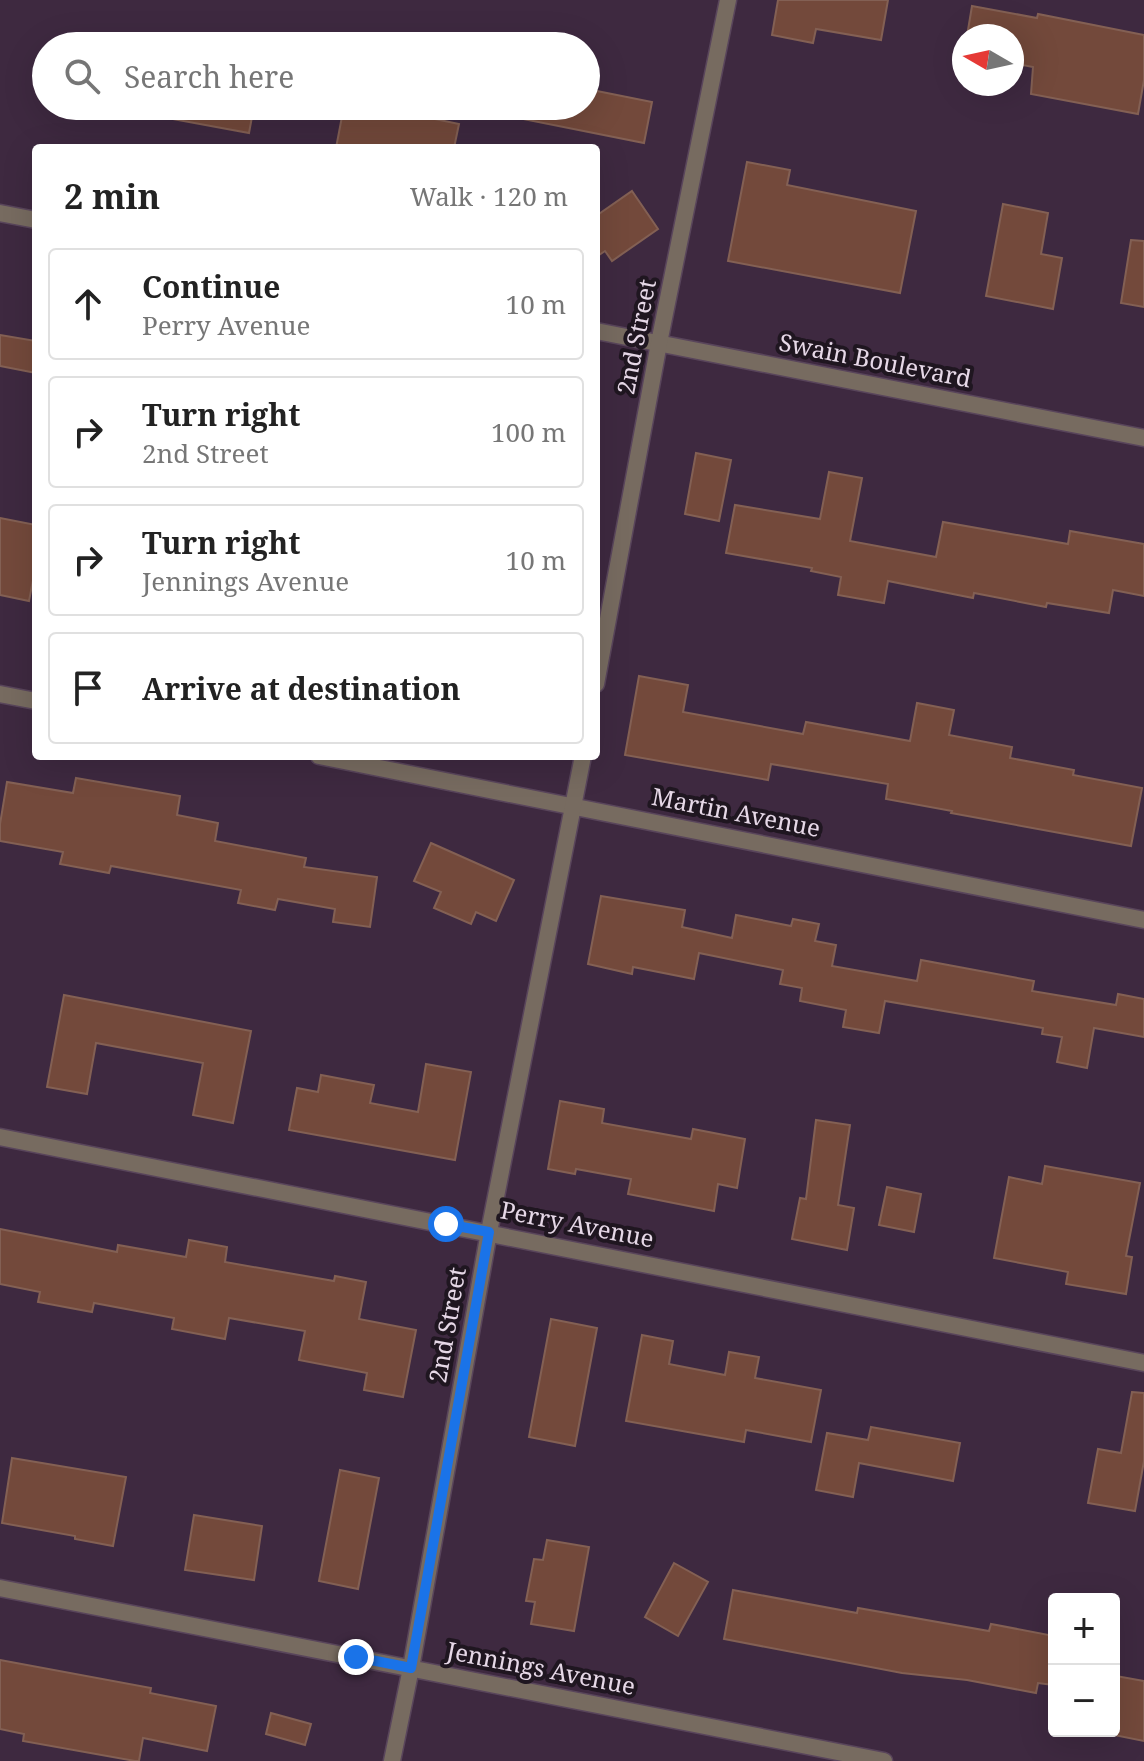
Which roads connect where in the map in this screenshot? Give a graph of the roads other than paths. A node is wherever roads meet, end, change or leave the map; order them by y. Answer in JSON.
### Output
{"nodes":[{"id":1,"x":728,"y":0,"type":"edge"},
{"id":2,"x":0,"y":213,"type":"edge"},
{"id":3,"x":32,"y":219,"type":"edge"},
{"id":4,"x":600,"y":332,"type":"edge"},
{"id":5,"x":659,"y":343,"type":"junction"},
{"id":6,"x":1144,"y":438,"type":"edge"},
{"id":7,"x":600,"y":662,"type":"edge"},
{"id":8,"x":0,"y":694,"type":"edge"},
{"id":9,"x":32,"y":700,"type":"edge"},
{"id":10,"x":340,"y":760,"type":"edge"},
{"id":11,"x":582,"y":760,"type":"edge"},
{"id":12,"x":573,"y":805,"type":"junction"},
{"id":13,"x":1144,"y":920,"type":"edge"},
{"id":14,"x":0,"y":1137,"type":"edge"},
{"id":15,"x":489,"y":1232,"type":"junction"},
{"id":16,"x":1144,"y":1363,"type":"edge"},
{"id":17,"x":0,"y":1588,"type":"edge"},
{"id":18,"x":411,"y":1668,"type":"junction"},
{"id":19,"x":392,"y":1761,"type":"edge"},
{"id":20,"x":884,"y":1761,"type":"edge"}],
"edges":[{"from":1,"to":5,"type":"street","name":"2nd Street"},
{"from":2,"to":3,"type":"street"},
{"from":4,"to":5,"type":"street","name":"Swain Boulevard"},
{"from":5,"to":6,"type":"street","name":"Swain Boulevard"},
{"from":5,"to":7,"type":"street","name":"2nd Street"},
{"from":8,"to":9,"type":"street"},
{"from":10,"to":12,"type":"street","name":"Martin Avenue"},
{"from":11,"to":12,"type":"street","name":"2nd Street"},
{"from":12,"to":13,"type":"street","name":"Martin Avenue"},
{"from":12,"to":15,"type":"street","name":"2nd Street"},
{"from":14,"to":15,"type":"street","name":"Perry Avenue"},
{"from":15,"to":16,"type":"street","name":"Perry Avenue"},
{"from":15,"to":18,"type":"street","name":"2nd Street"},
{"from":17,"to":18,"type":"street","name":"Jennings Avenue"},
{"from":18,"to":19,"type":"street","name":"2nd Street"},
{"from":18,"to":20,"type":"street","name":"Jennings Avenue"}]}
